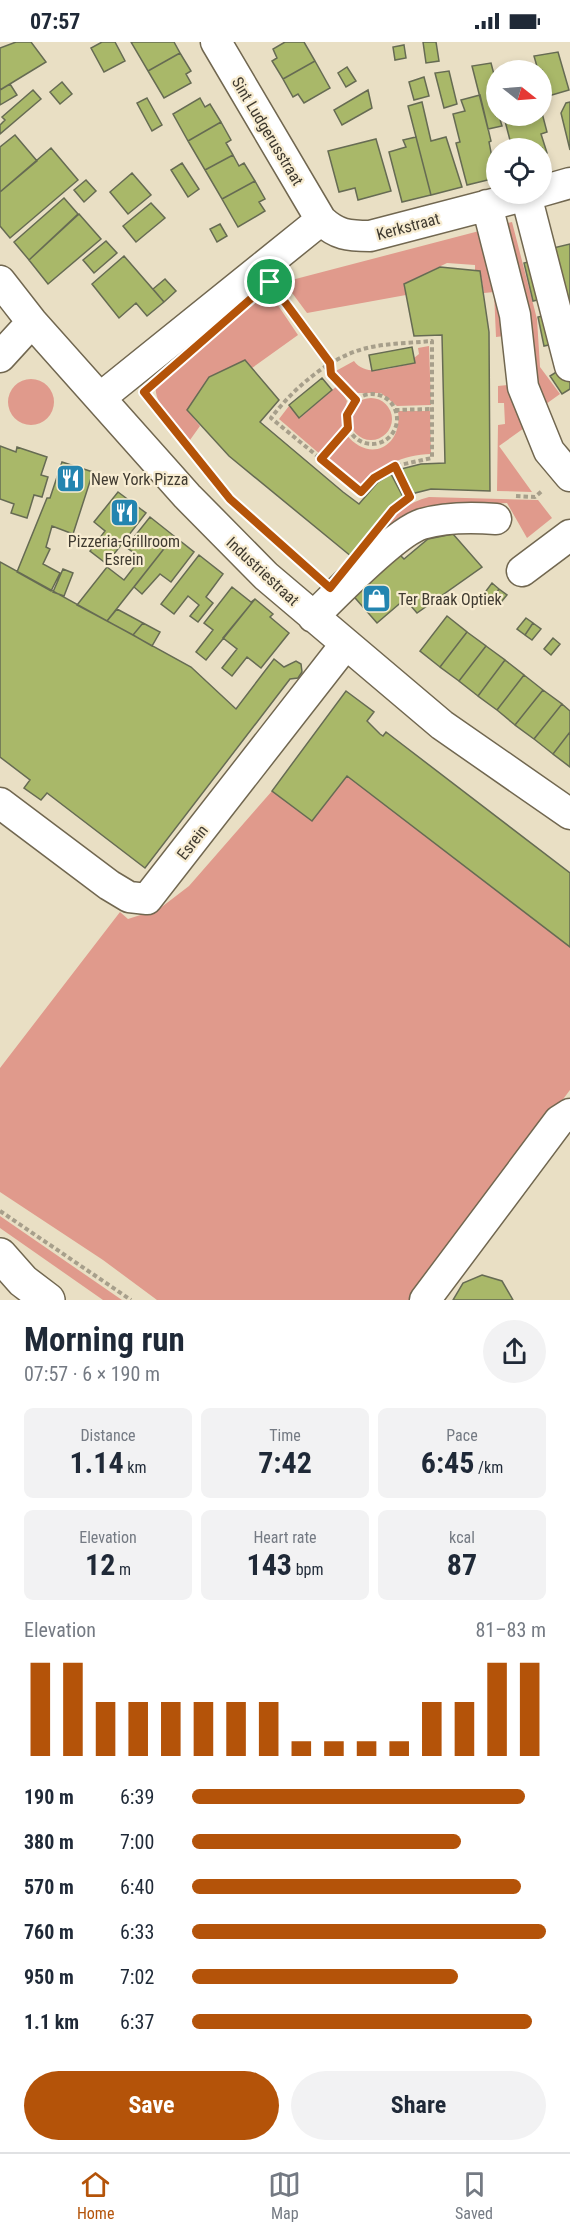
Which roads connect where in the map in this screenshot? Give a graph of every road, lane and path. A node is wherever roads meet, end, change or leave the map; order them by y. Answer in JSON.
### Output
{"nodes":[{"id":1,"x":216,"y":42,"type":"edge"},
{"id":2,"x":570,"y":183,"type":"edge"},
{"id":3,"x":552,"y":188,"type":"edge"},
{"id":4,"x":491,"y":204,"type":"edge"},
{"id":5,"x":535,"y":204,"type":"edge"},
{"id":6,"x":487,"y":205,"type":"junction"},
{"id":7,"x":321,"y":220,"type":"junction"},
{"id":8,"x":260,"y":268,"type":"junction"},
{"id":9,"x":0,"y":281,"type":"edge"},
{"id":10,"x":32,"y":322,"type":"junction"},
{"id":11,"x":0,"y":357,"type":"edge"},
{"id":12,"x":330,"y":363,"type":"junction"},
{"id":13,"x":570,"y":366,"type":"edge"},
{"id":14,"x":144,"y":392,"type":"dead end"},
{"id":15,"x":100,"y":398,"type":"junction"},
{"id":16,"x":356,"y":400,"type":"junction"},
{"id":17,"x":433,"y":409,"type":"junction"},
{"id":18,"x":395,"y":410,"type":"junction"},
{"id":19,"x":348,"y":428,"type":"junction"},
{"id":20,"x":194,"y":454,"type":"dead end"},
{"id":21,"x":321,"y":459,"type":"junction"},
{"id":22,"x":395,"y":466,"type":"junction"},
{"id":23,"x":568,"y":474,"type":"edge"},
{"id":24,"x":419,"y":495,"type":"dead end"},
{"id":25,"x":410,"y":497,"type":"junction"},
{"id":26,"x":401,"y":504,"type":"dead end"},
{"id":27,"x":504,"y":508,"type":"joint"},
{"id":28,"x":570,"y":536,"type":"edge"},
{"id":29,"x":522,"y":571,"type":"dead end"},
{"id":30,"x":313,"y":617,"type":"junction"},
{"id":31,"x":345,"y":645,"type":"junction"},
{"id":32,"x":0,"y":803,"type":"edge"},
{"id":33,"x":570,"y":814,"type":"edge"},
{"id":34,"x":570,"y":1114,"type":"edge"},
{"id":35,"x":0,"y":1211,"type":"edge"},
{"id":36,"x":0,"y":1255,"type":"edge"},
{"id":37,"x":24,"y":1285,"type":"edge"},
{"id":38,"x":131,"y":1300,"type":"edge"},
{"id":39,"x":425,"y":1300,"type":"edge"}],
"edges":[{"from":1,"to":7,"type":"street","name":"Sint Ludgerusstraat"},
{"from":2,"to":3,"type":"street","name":"Kerkstraat"},
{"from":4,"to":6,"type":"street","name":"Kerkstraat"},
{"from":5,"to":13,"type":"street"},
{"from":6,"to":7,"type":"street","name":"Kerkstraat"},
{"from":6,"to":23,"type":"street"},
{"from":7,"to":8,"type":"street"},
{"from":8,"to":12,"type":"path"},
{"from":8,"to":15,"type":"street"},
{"from":9,"to":10,"type":"street","name":"Industriestraat"},
{"from":10,"to":11,"type":"street"},
{"from":10,"to":15,"type":"street","name":"Industriestraat"},
{"from":12,"to":16,"type":"path"},
{"from":12,"to":17,"type":"path"},
{"from":12,"to":21,"type":"path"},
{"from":14,"to":20,"type":"path"},
{"from":15,"to":30,"type":"street","name":"Industriestraat"},
{"from":16,"to":18,"type":"path"},
{"from":16,"to":19,"type":"path"},
{"from":17,"to":18,"type":"path"},
{"from":17,"to":22,"type":"path"},
{"from":18,"to":19,"type":"path"},
{"from":19,"to":21,"type":"path"},
{"from":21,"to":22,"type":"path"},
{"from":22,"to":25,"type":"path"},
{"from":23,"to":27,"type":"path"},
{"from":24,"to":25,"type":"path"},
{"from":25,"to":26,"type":"path"},
{"from":27,"to":30,"type":"street"},
{"from":28,"to":29,"type":"street"},
{"from":30,"to":31,"type":"street","name":"Industriestraat"},
{"from":31,"to":32,"type":"street","name":"Esrein"},
{"from":31,"to":33,"type":"street","name":"Industriestraat"},
{"from":34,"to":39,"type":"street"},
{"from":35,"to":38,"type":"path"},
{"from":36,"to":37,"type":"main road"}]}
